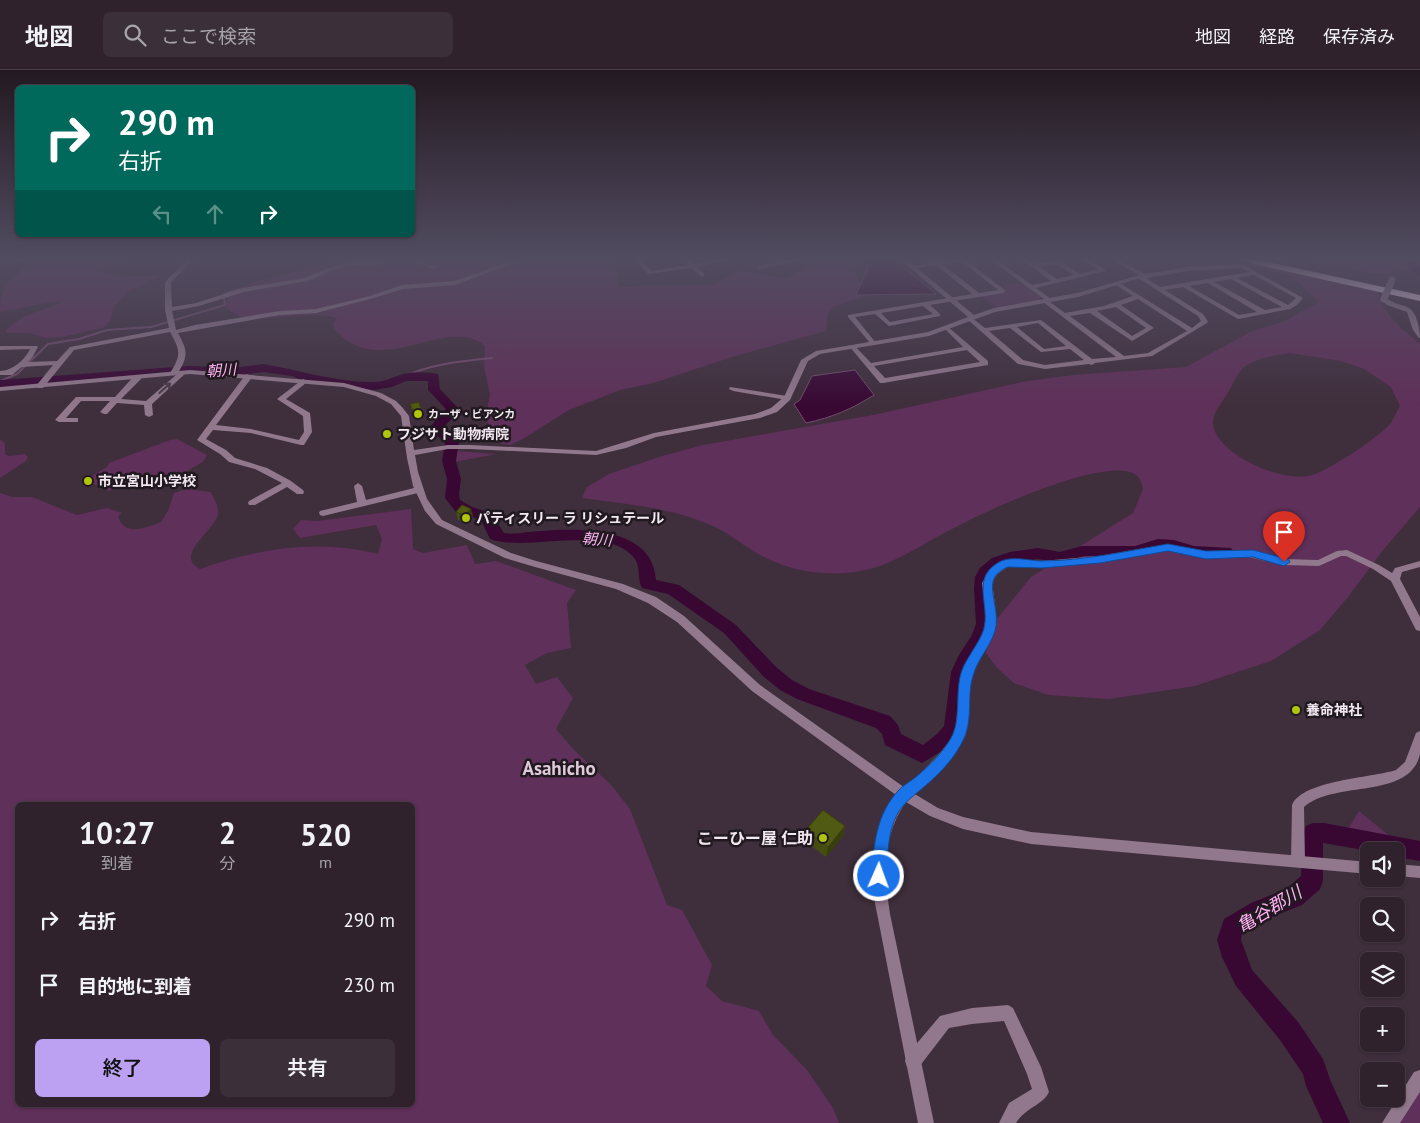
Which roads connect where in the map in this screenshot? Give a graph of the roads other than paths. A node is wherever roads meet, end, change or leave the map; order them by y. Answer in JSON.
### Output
{"nodes":[{"id":1,"x":173,"y":309,"type":"edge"},
{"id":2,"x":323,"y":309,"type":"edge"},
{"id":3,"x":894,"y":309,"type":"edge"},
{"id":4,"x":931,"y":309,"type":"edge"},
{"id":5,"x":962,"y":309,"type":"edge"},
{"id":6,"x":999,"y":309,"type":"edge"},
{"id":7,"x":1057,"y":309,"type":"edge"},
{"id":8,"x":1098,"y":309,"type":"edge"},
{"id":9,"x":1123,"y":309,"type":"edge"},
{"id":10,"x":1157,"y":309,"type":"edge"},
{"id":11,"x":1190,"y":309,"type":"edge"},
{"id":12,"x":1225,"y":309,"type":"edge"},
{"id":13,"x":1258,"y":309,"type":"edge"},
{"id":14,"x":1281,"y":309,"type":"edge"},
{"id":15,"x":1405,"y":309,"type":"edge"},
{"id":16,"x":168,"y":310,"type":"joint"},
{"id":17,"x":1092,"y":311,"type":"junction"},
{"id":18,"x":877,"y":312,"type":"junction"},
{"id":19,"x":1263,"y":312,"type":"junction"},
{"id":20,"x":1064,"y":315,"type":"junction"},
{"id":21,"x":972,"y":319,"type":"junction"},
{"id":22,"x":172,"y":325,"type":"junction"},
{"id":23,"x":1012,"y":326,"type":"junction"},
{"id":24,"x":947,"y":328,"type":"junction"},
{"id":25,"x":984,"y":330,"type":"junction"},
{"id":26,"x":1192,"y":332,"type":"junction"},
{"id":27,"x":1420,"y":336,"type":"edge"},
{"id":28,"x":873,"y":343,"type":"junction"},
{"id":29,"x":852,"y":346,"type":"junction"},
{"id":30,"x":1072,"y":346,"type":"junction"},
{"id":31,"x":0,"y":348,"type":"edge"},
{"id":32,"x":969,"y":348,"type":"junction"},
{"id":33,"x":1124,"y":359,"type":"junction"},
{"id":34,"x":60,"y":363,"type":"junction"},
{"id":35,"x":1092,"y":363,"type":"junction"},
{"id":36,"x":25,"y":365,"type":"junction"},
{"id":37,"x":869,"y":365,"type":"junction"},
{"id":38,"x":177,"y":371,"type":"junction"},
{"id":39,"x":0,"y":372,"type":"edge"},
{"id":40,"x":250,"y":376,"type":"junction"},
{"id":41,"x":138,"y":377,"type":"junction"},
{"id":42,"x":303,"y":381,"type":"junction"},
{"id":43,"x":44,"y":382,"type":"junction"},
{"id":44,"x":733,"y":389,"type":"dead end"},
{"id":45,"x":0,"y":390,"type":"edge"},
{"id":46,"x":787,"y":398,"type":"junction"},
{"id":47,"x":116,"y":400,"type":"junction"},
{"id":48,"x":148,"y":403,"type":"junction"},
{"id":49,"x":104,"y":412,"type":"dead end"},
{"id":50,"x":149,"y":415,"type":"dead end"},
{"id":51,"x":75,"y":420,"type":"dead end"},
{"id":52,"x":210,"y":427,"type":"junction"},
{"id":53,"x":411,"y":453,"type":"junction"},
{"id":54,"x":288,"y":483,"type":"junction"},
{"id":55,"x":358,"y":486,"type":"dead end"},
{"id":56,"x":418,"y":490,"type":"junction"},
{"id":57,"x":300,"y":492,"type":"dead end"},
{"id":58,"x":252,"y":503,"type":"dead end"},
{"id":59,"x":362,"y":503,"type":"junction"},
{"id":60,"x":323,"y":513,"type":"dead end"},
{"id":61,"x":1420,"y":564,"type":"edge"},
{"id":62,"x":1395,"y":579,"type":"junction"},
{"id":63,"x":1420,"y":627,"type":"edge"},
{"id":64,"x":1420,"y":736,"type":"edge"},
{"id":65,"x":904,"y":794,"type":"junction"},
{"id":66,"x":1305,"y":862,"type":"junction"},
{"id":67,"x":1360,"y":867,"type":"edge"},
{"id":68,"x":1405,"y":871,"type":"edge"},
{"id":69,"x":1420,"y":872,"type":"edge"},
{"id":70,"x":913,"y":1061,"type":"junction"},
{"id":71,"x":1420,"y":1078,"type":"edge"},
{"id":72,"x":926,"y":1123,"type":"edge"},
{"id":73,"x":1007,"y":1123,"type":"edge"},
{"id":74,"x":1390,"y":1123,"type":"edge"}],
"edges":[{"from":1,"to":16,"type":"street"},
{"from":2,"to":22,"type":"street"},
{"from":3,"to":18,"type":"street"},
{"from":4,"to":18,"type":"street"},
{"from":5,"to":21,"type":"street"},
{"from":6,"to":21,"type":"street"},
{"from":7,"to":20,"type":"street"},
{"from":8,"to":17,"type":"street"},
{"from":9,"to":17,"type":"street"},
{"from":10,"to":26,"type":"street"},
{"from":11,"to":26,"type":"street"},
{"from":12,"to":19,"type":"street"},
{"from":13,"to":19,"type":"street"},
{"from":14,"to":19,"type":"street"},
{"from":15,"to":27,"type":"street","bridge":true},
{"from":16,"to":22,"type":"street"},
{"from":17,"to":20,"type":"street"},
{"from":18,"to":28,"type":"street"},
{"from":20,"to":33,"type":"street"},
{"from":21,"to":24,"type":"street"},
{"from":21,"to":25,"type":"street"},
{"from":22,"to":34,"type":"street"},
{"from":22,"to":38,"type":"street"},
{"from":23,"to":25,"type":"street"},
{"from":23,"to":30,"type":"street"},
{"from":23,"to":30,"type":"street"},
{"from":24,"to":28,"type":"street"},
{"from":24,"to":32,"type":"street"},
{"from":25,"to":35,"type":"street"},
{"from":26,"to":33,"type":"street"},
{"from":28,"to":29,"type":"street"},
{"from":29,"to":37,"type":"street"},
{"from":29,"to":46,"type":"street"},
{"from":30,"to":35,"type":"street"},
{"from":31,"to":36,"type":"street"},
{"from":32,"to":37,"type":"street"},
{"from":32,"to":37,"type":"street"},
{"from":33,"to":35,"type":"street"},
{"from":34,"to":36,"type":"street"},
{"from":34,"to":43,"type":"street"},
{"from":36,"to":39,"type":"street"},
{"from":38,"to":40,"type":"street"},
{"from":38,"to":41,"type":"street"},
{"from":48,"to":38,"type":"street","one_way":true},
{"from":40,"to":42,"type":"street"},
{"from":40,"to":52,"type":"street"},
{"from":41,"to":43,"type":"street"},
{"from":41,"to":47,"type":"street"},
{"from":42,"to":52,"type":"street"},
{"from":42,"to":53,"type":"street"},
{"from":43,"to":45,"type":"street"},
{"from":44,"to":46,"type":"street"},
{"from":46,"to":53,"type":"street"},
{"from":47,"to":48,"type":"street"},
{"from":47,"to":49,"type":"street"},
{"from":47,"to":51,"type":"street"},
{"from":48,"to":50,"type":"street"},
{"from":52,"to":54,"type":"street"},
{"from":53,"to":56,"type":"street"},
{"from":54,"to":57,"type":"street"},
{"from":54,"to":58,"type":"street"},
{"from":55,"to":59,"type":"street"},
{"from":56,"to":59,"type":"street"},
{"from":56,"to":65,"type":"street"},
{"from":59,"to":60,"type":"street"},
{"from":61,"to":62,"type":"street"},
{"from":62,"to":63,"type":"street"},
{"from":62,"to":65,"type":"street"},
{"from":64,"to":66,"type":"street"},
{"from":65,"to":66,"type":"street"},
{"from":65,"to":70,"type":"street"},
{"from":66,"to":67,"type":"street"},
{"from":68,"to":69,"type":"street"},
{"from":70,"to":72,"type":"street"},
{"from":70,"to":73,"type":"street"},
{"from":71,"to":74,"type":"street"}]}
